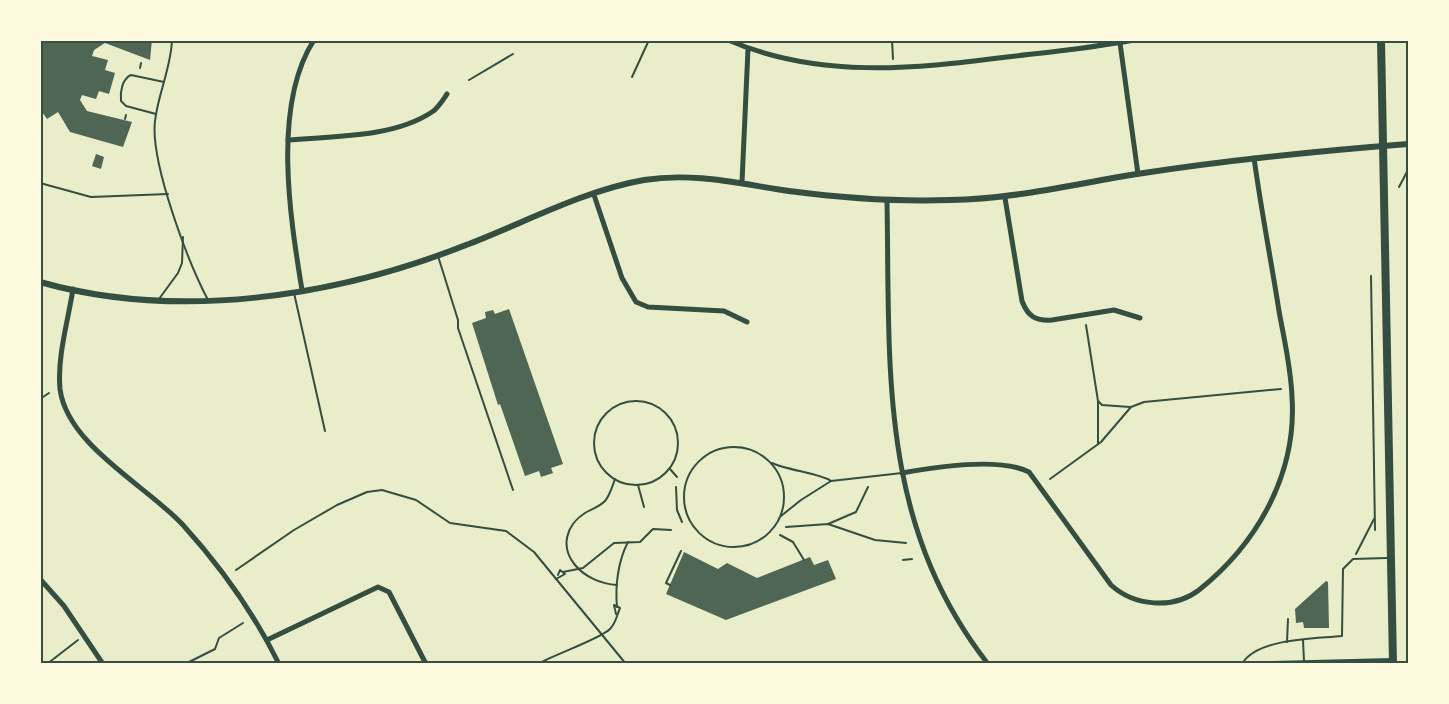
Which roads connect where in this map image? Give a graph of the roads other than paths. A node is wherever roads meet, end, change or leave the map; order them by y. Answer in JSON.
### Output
{"nodes":[{"id":1,"x":172,"y":40,"type":"edge"},
{"id":2,"x":314,"y":40,"type":"edge"},
{"id":3,"x":728,"y":40,"type":"edge"},
{"id":4,"x":1134,"y":40,"type":"edge"},
{"id":5,"x":1381,"y":40,"type":"edge"},
{"id":6,"x":1120,"y":43,"type":"junction"},
{"id":7,"x":748,"y":49,"type":"junction"},
{"id":8,"x":164,"y":82,"type":"junction"},
{"id":9,"x":447,"y":94,"type":"dead end"},
{"id":10,"x":156,"y":114,"type":"junction"},
{"id":11,"x":288,"y":140,"type":"junction"},
{"id":12,"x":1408,"y":144,"type":"edge"},
{"id":13,"x":1384,"y":145,"type":"junction"},
{"id":14,"x":1254,"y":158,"type":"junction"},
{"id":15,"x":1138,"y":174,"type":"junction"},
{"id":16,"x":742,"y":182,"type":"junction"},
{"id":17,"x":40,"y":183,"type":"edge"},
{"id":18,"x":168,"y":194,"type":"junction"},
{"id":19,"x":594,"y":195,"type":"junction"},
{"id":20,"x":1005,"y":198,"type":"junction"},
{"id":21,"x":887,"y":201,"type":"junction"},
{"id":22,"x":183,"y":237,"type":"junction"},
{"id":23,"x":438,"y":256,"type":"junction"},
{"id":24,"x":40,"y":282,"type":"edge"},
{"id":25,"x":73,"y":290,"type":"junction"},
{"id":26,"x":302,"y":290,"type":"junction"},
{"id":27,"x":294,"y":292,"type":"junction"},
{"id":28,"x":208,"y":300,"type":"junction"},
{"id":29,"x":158,"y":301,"type":"junction"},
{"id":30,"x":1140,"y":318,"type":"dead end"},
{"id":31,"x":747,"y":322,"type":"dead end"},
{"id":32,"x":325,"y":431,"type":"dead end"},
{"id":33,"x":771,"y":462,"type":"junction"},
{"id":34,"x":902,"y":473,"type":"junction"},
{"id":35,"x":831,"y":482,"type":"junction"},
{"id":36,"x":513,"y":490,"type":"dead end"},
{"id":37,"x":781,"y":516,"type":"junction"},
{"id":38,"x":1390,"y":558,"type":"junction"},
{"id":39,"x":40,"y":579,"type":"edge"},
{"id":40,"x":1288,"y":619,"type":"dead end"},
{"id":41,"x":267,"y":640,"type":"junction"},
{"id":42,"x":1303,"y":640,"type":"junction"},
{"id":43,"x":1287,"y":642,"type":"junction"},
{"id":44,"x":1393,"y":662,"type":"edge"},
{"id":45,"x":103,"y":663,"type":"edge"},
{"id":46,"x":279,"y":663,"type":"edge"},
{"id":47,"x":426,"y":663,"type":"edge"},
{"id":48,"x":988,"y":663,"type":"edge"},
{"id":49,"x":1242,"y":663,"type":"edge"},
{"id":50,"x":1272,"y":663,"type":"edge"},
{"id":51,"x":1305,"y":663,"type":"edge"}],
"edges":[{"from":1,"to":8,"type":"lane"},
{"from":2,"to":11,"type":"street"},
{"from":3,"to":7,"type":"street"},
{"from":4,"to":6,"type":"street"},
{"from":5,"to":13,"type":"main road"},
{"from":6,"to":7,"type":"street"},
{"from":6,"to":15,"type":"street"},
{"from":7,"to":16,"type":"street"},
{"from":8,"to":10,"type":"lane"},
{"from":8,"to":10,"type":"lane"},
{"from":9,"to":11,"type":"street"},
{"from":10,"to":18,"type":"lane"},
{"from":11,"to":26,"type":"street"},
{"from":12,"to":13,"type":"street"},
{"from":13,"to":14,"type":"street"},
{"from":13,"to":38,"type":"main road"},
{"from":14,"to":15,"type":"street"},
{"from":14,"to":34,"type":"street"},
{"from":15,"to":20,"type":"street"},
{"from":16,"to":19,"type":"street"},
{"from":16,"to":21,"type":"street"},
{"from":17,"to":18,"type":"lane"},
{"from":18,"to":22,"type":"lane"},
{"from":19,"to":23,"type":"street"},
{"from":19,"to":31,"type":"street"},
{"from":20,"to":21,"type":"street"},
{"from":20,"to":30,"type":"street"},
{"from":21,"to":34,"type":"street"},
{"from":22,"to":28,"type":"lane"},
{"from":22,"to":29,"type":"lane"},
{"from":23,"to":26,"type":"street"},
{"from":23,"to":36,"type":"lane"},
{"from":24,"to":25,"type":"street"},
{"from":25,"to":29,"type":"street"},
{"from":25,"to":41,"type":"street"},
{"from":26,"to":27,"type":"street"},
{"from":27,"to":28,"type":"street"},
{"from":27,"to":32,"type":"lane"},
{"from":28,"to":29,"type":"street"},
{"from":33,"to":35,"type":"lane"},
{"from":33,"to":37,"type":"lane"},
{"from":33,"to":37,"type":"lane"},
{"from":34,"to":35,"type":"lane"},
{"from":34,"to":48,"type":"street"},
{"from":35,"to":37,"type":"lane"},
{"from":38,"to":42,"type":"lane"},
{"from":38,"to":44,"type":"main road"},
{"from":39,"to":45,"type":"street"},
{"from":40,"to":43,"type":"lane"},
{"from":41,"to":46,"type":"street"},
{"from":41,"to":47,"type":"street"},
{"from":42,"to":43,"type":"lane"},
{"from":42,"to":51,"type":"lane"},
{"from":43,"to":49,"type":"lane"},
{"from":44,"to":51,"type":"street"},
{"from":50,"to":51,"type":"street"}]}
